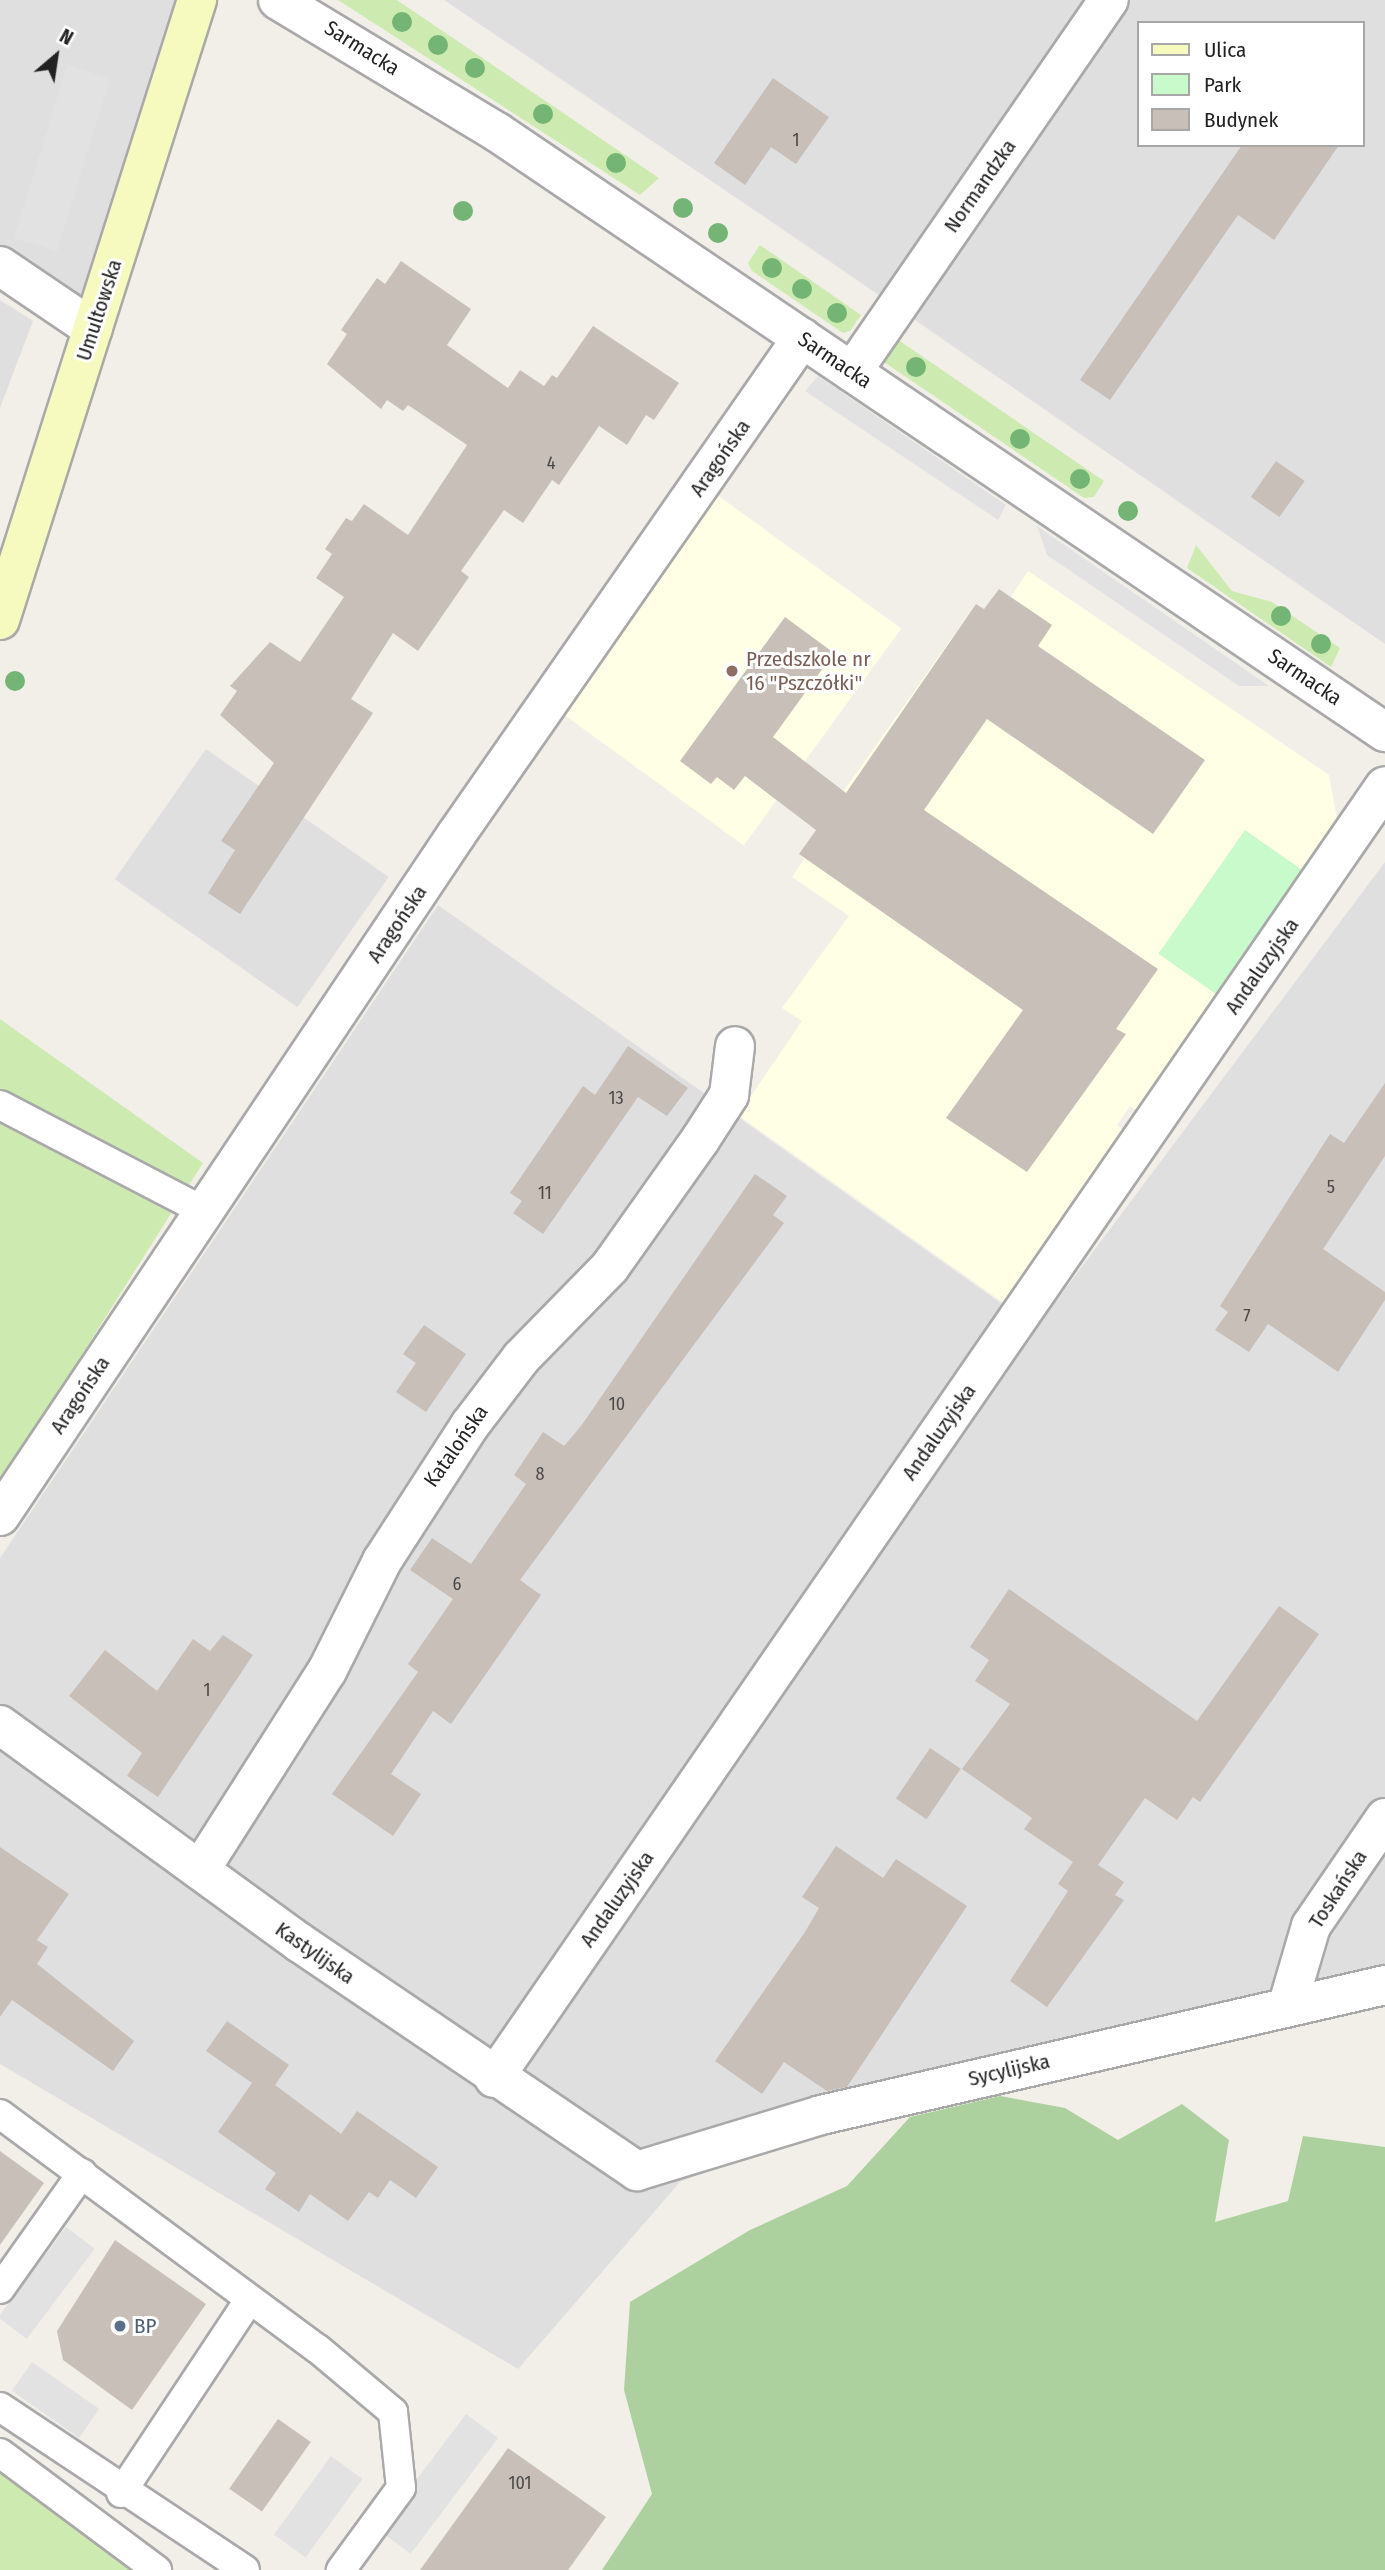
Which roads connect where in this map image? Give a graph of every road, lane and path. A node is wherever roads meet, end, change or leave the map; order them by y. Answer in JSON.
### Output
{"nodes":[{"id":1,"x":197,"y":0,"type":"edge"},
{"id":2,"x":278,"y":0,"type":"edge"},
{"id":3,"x":1109,"y":0,"type":"edge"},
{"id":4,"x":0,"y":267,"type":"edge"},
{"id":5,"x":93,"y":329,"type":"junction"},
{"id":6,"x":802,"y":338,"type":"junction"},
{"id":7,"x":852,"y":372,"type":"junction"},
{"id":8,"x":0,"y":620,"type":"edge"},
{"id":9,"x":1382,"y":725,"type":"edge"},
{"id":10,"x":1385,"y":786,"type":"edge"},
{"id":11,"x":735,"y":1046,"type":"dead end"},
{"id":12,"x":0,"y":1105,"type":"edge"},
{"id":13,"x":204,"y":1211,"type":"junction"},
{"id":14,"x":4,"y":1499,"type":"edge"},
{"id":15,"x":0,"y":1725,"type":"edge"},
{"id":16,"x":1385,"y":1818,"type":"edge"},
{"id":17,"x":200,"y":1870,"type":"junction"},
{"id":18,"x":1385,"y":1985,"type":"edge"},
{"id":19,"x":1288,"y":2004,"type":"junction"},
{"id":20,"x":494,"y":2078,"type":"junction"},
{"id":21,"x":0,"y":2114,"type":"edge"},
{"id":22,"x":638,"y":2171,"type":"joint"},
{"id":23,"x":82,"y":2173,"type":"junction"},
{"id":24,"x":0,"y":2290,"type":"edge"},
{"id":25,"x":249,"y":2300,"type":"junction"},
{"id":26,"x":0,"y":2407,"type":"edge"},
{"id":27,"x":0,"y":2453,"type":"edge"},
{"id":28,"x":121,"y":2493,"type":"junction"},
{"id":29,"x":157,"y":2570,"type":"edge"},
{"id":30,"x":245,"y":2570,"type":"edge"},
{"id":31,"x":341,"y":2570,"type":"edge"}],
"edges":[{"from":1,"to":5,"type":"street","name":"Umultowska"},
{"from":2,"to":6,"type":"street","name":"Sarmacka"},
{"from":3,"to":7,"type":"street","name":"Normandzka"},
{"from":4,"to":5,"type":"street"},
{"from":5,"to":8,"type":"street","name":"Umultowska"},
{"from":6,"to":7,"type":"street","name":"Sarmacka"},
{"from":6,"to":13,"type":"street","name":"Aragońska"},
{"from":7,"to":9,"type":"street","name":"Sarmacka"},
{"from":10,"to":20,"type":"street","name":"Andaluzyjska"},
{"from":11,"to":17,"type":"street","name":"Katalońska"},
{"from":12,"to":13,"type":"lane"},
{"from":13,"to":14,"type":"street","name":"Aragońska"},
{"from":15,"to":17,"type":"street","name":"Kastylijska"},
{"from":16,"to":19,"type":"street","name":"Toskańska"},
{"from":17,"to":20,"type":"street","name":"Kastylijska"},
{"from":18,"to":19,"type":"street","name":"Sycylijska"},
{"from":19,"to":22,"type":"street","name":"Sycylijska"},
{"from":20,"to":22,"type":"street","name":"Kastylijska"},
{"from":21,"to":23,"type":"lane"},
{"from":23,"to":24,"type":"lane"},
{"from":23,"to":25,"type":"lane"},
{"from":25,"to":28,"type":"lane"},
{"from":25,"to":31,"type":"lane"},
{"from":26,"to":28,"type":"lane"},
{"from":27,"to":29,"type":"lane"},
{"from":28,"to":30,"type":"lane"}]}
